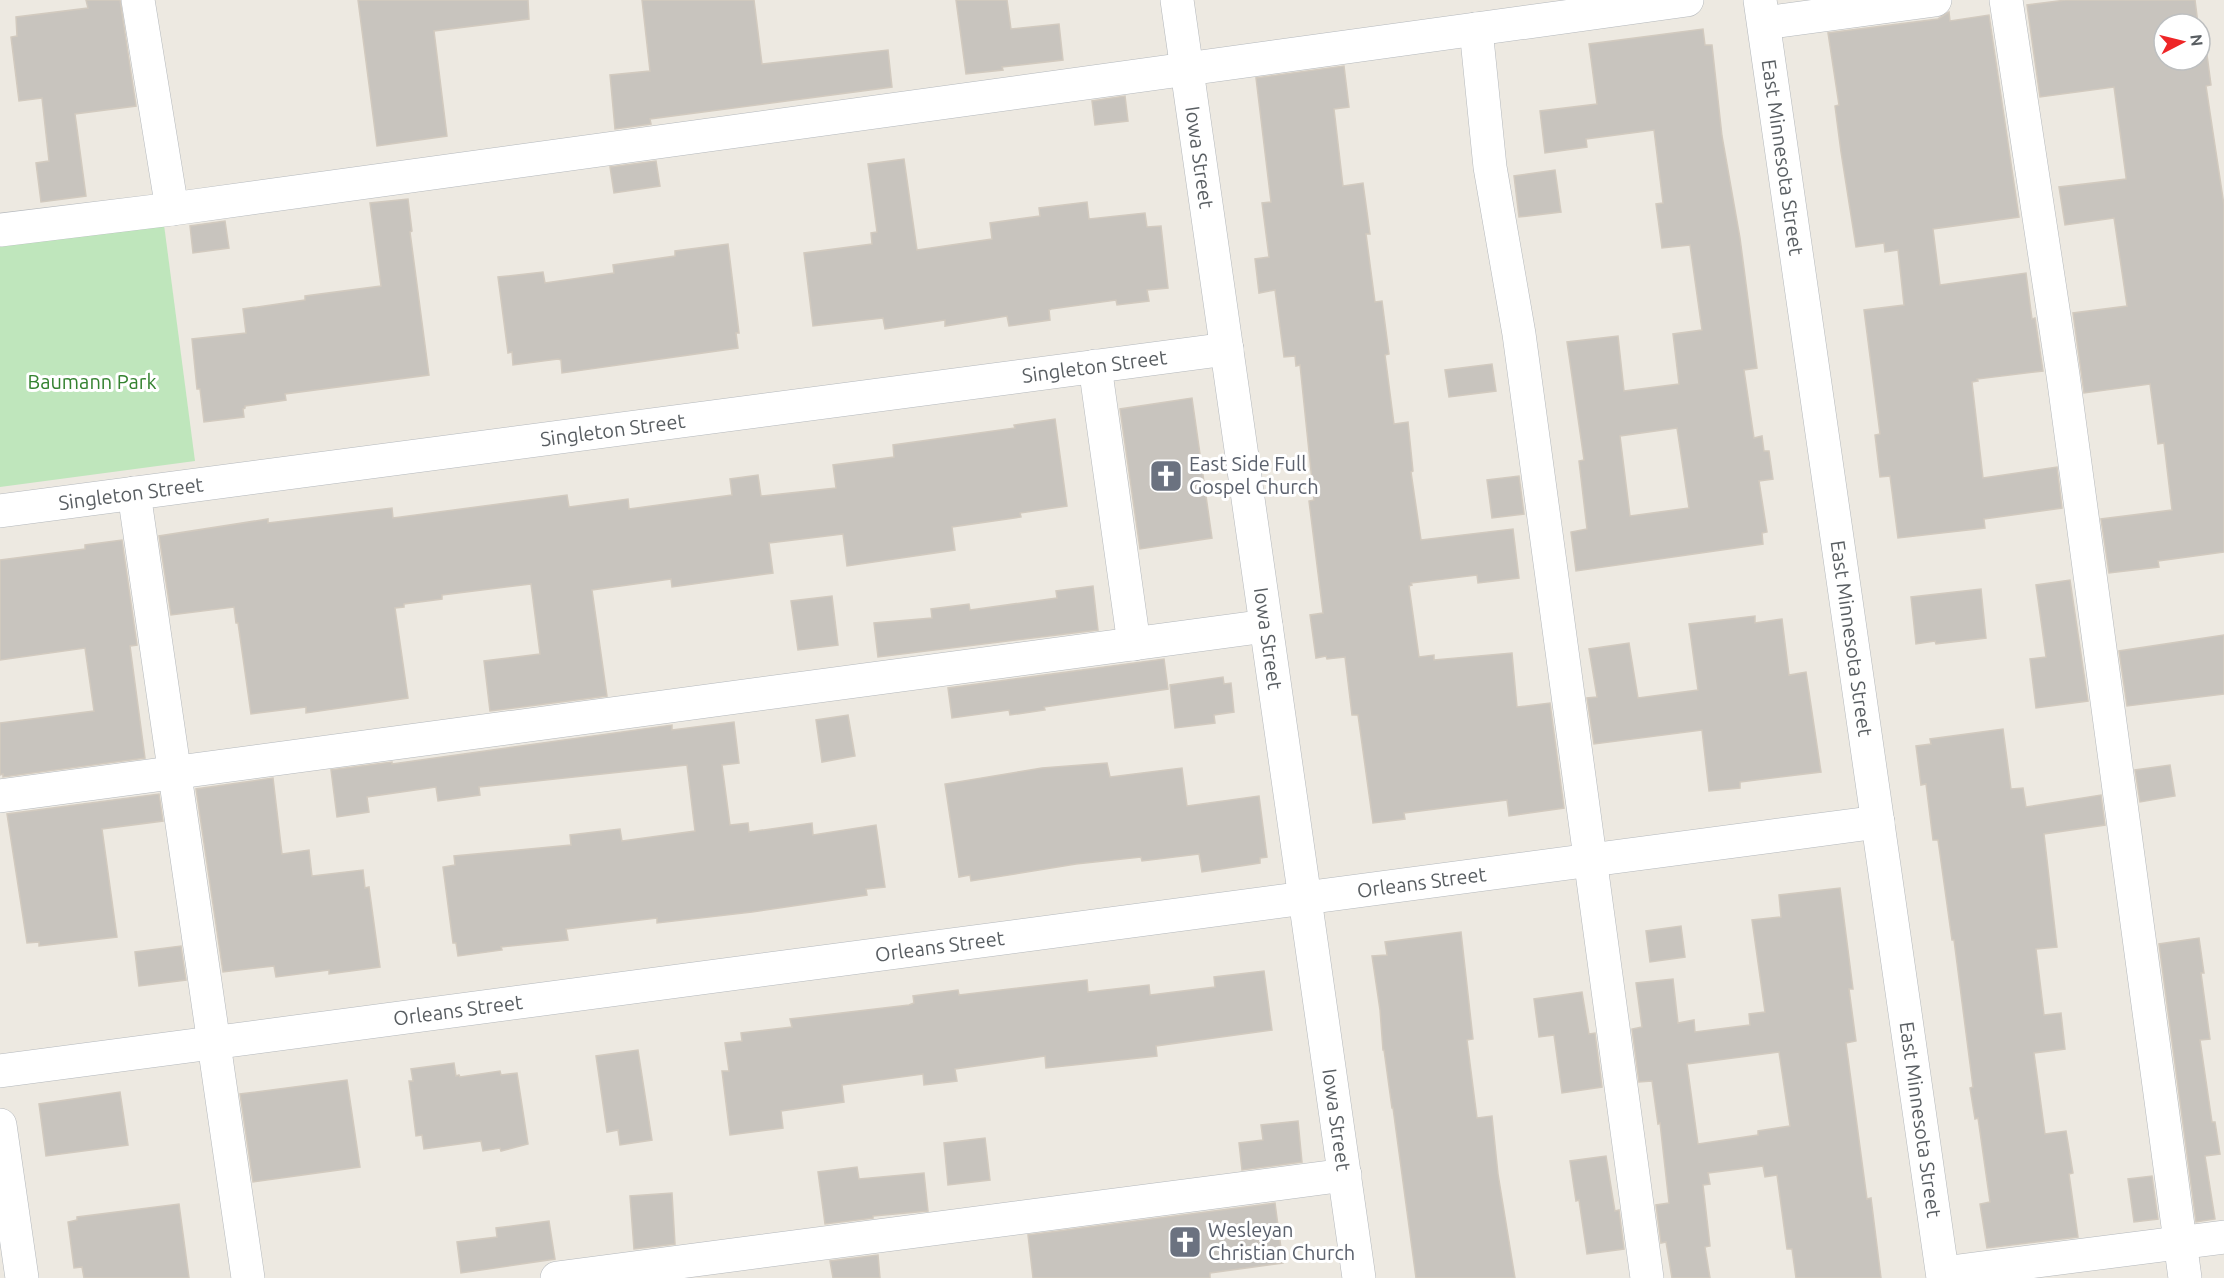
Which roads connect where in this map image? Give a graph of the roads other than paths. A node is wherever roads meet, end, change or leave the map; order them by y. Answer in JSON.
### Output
{"nodes":[{"id":1,"x":138,"y":0,"type":"edge"},
{"id":2,"x":1177,"y":0,"type":"edge"},
{"id":3,"x":1687,"y":0,"type":"edge"},
{"id":4,"x":1935,"y":0,"type":"edge"},
{"id":5,"x":2006,"y":0,"type":"edge"},
{"id":6,"x":1762,"y":11,"type":"edge"},
{"id":7,"x":1476,"y":29,"type":"junction"},
{"id":8,"x":1187,"y":68,"type":"junction"},
{"id":9,"x":172,"y":209,"type":"junction"},
{"id":10,"x":0,"y":230,"type":"edge"},
{"id":11,"x":1227,"y":349,"type":"junction"},
{"id":12,"x":1095,"y":366,"type":"junction"},
{"id":13,"x":134,"y":493,"type":"junction"},
{"id":14,"x":0,"y":511,"type":"edge"},
{"id":15,"x":1266,"y":626,"type":"junction"},
{"id":16,"x":1134,"y":644,"type":"junction"},
{"id":17,"x":175,"y":772,"type":"junction"},
{"id":18,"x":0,"y":796,"type":"edge"},
{"id":19,"x":1878,"y":822,"type":"junction"},
{"id":20,"x":1590,"y":860,"type":"junction"},
{"id":21,"x":1305,"y":898,"type":"junction"},
{"id":22,"x":214,"y":1042,"type":"junction"},
{"id":23,"x":0,"y":1071,"type":"edge"},
{"id":24,"x":0,"y":1125,"type":"edge"},
{"id":25,"x":1345,"y":1175,"type":"junction"},
{"id":26,"x":2224,"y":1237,"type":"edge"},
{"id":27,"x":2180,"y":1243,"type":"junction"},
{"id":28,"x":1943,"y":1275,"type":"edge"},
{"id":29,"x":22,"y":1278,"type":"edge"},
{"id":30,"x":248,"y":1278,"type":"edge"},
{"id":31,"x":557,"y":1278,"type":"edge"},
{"id":32,"x":1359,"y":1278,"type":"edge"},
{"id":33,"x":1647,"y":1278,"type":"edge"},
{"id":34,"x":2185,"y":1278,"type":"edge"}],
"edges":[{"from":1,"to":9,"type":"street"},
{"from":2,"to":8,"type":"street","name":"Iowa Street"},
{"from":3,"to":7,"type":"street"},
{"from":4,"to":6,"type":"street"},
{"from":5,"to":27,"type":"street"},
{"from":6,"to":19,"type":"street","name":"East Minnesota Street"},
{"from":7,"to":8,"type":"street"},
{"from":7,"to":20,"type":"street"},
{"from":8,"to":9,"type":"street"},
{"from":8,"to":11,"type":"street","name":"Iowa Street"},
{"from":9,"to":10,"type":"street"},
{"from":11,"to":12,"type":"street","name":"Singleton Street"},
{"from":11,"to":15,"type":"street","name":"Iowa Street"},
{"from":12,"to":13,"type":"street","name":"Singleton Street"},
{"from":12,"to":16,"type":"street"},
{"from":13,"to":14,"type":"street","name":"Singleton Street"},
{"from":13,"to":17,"type":"street"},
{"from":15,"to":16,"type":"street"},
{"from":15,"to":21,"type":"street","name":"Iowa Street"},
{"from":16,"to":17,"type":"street"},
{"from":17,"to":18,"type":"street"},
{"from":17,"to":22,"type":"street"},
{"from":19,"to":20,"type":"street","name":"Orleans Street"},
{"from":19,"to":28,"type":"street","name":"East Minnesota Street"},
{"from":20,"to":21,"type":"street","name":"Orleans Street"},
{"from":20,"to":33,"type":"street"},
{"from":21,"to":22,"type":"street","name":"Orleans Street"},
{"from":21,"to":25,"type":"street","name":"Iowa Street"},
{"from":22,"to":23,"type":"street","name":"Orleans Street"},
{"from":22,"to":30,"type":"street"},
{"from":24,"to":29,"type":"street"},
{"from":25,"to":31,"type":"street"},
{"from":25,"to":32,"type":"street","name":"Iowa Street"},
{"from":26,"to":27,"type":"street"},
{"from":27,"to":28,"type":"street"},
{"from":27,"to":34,"type":"street"}]}
